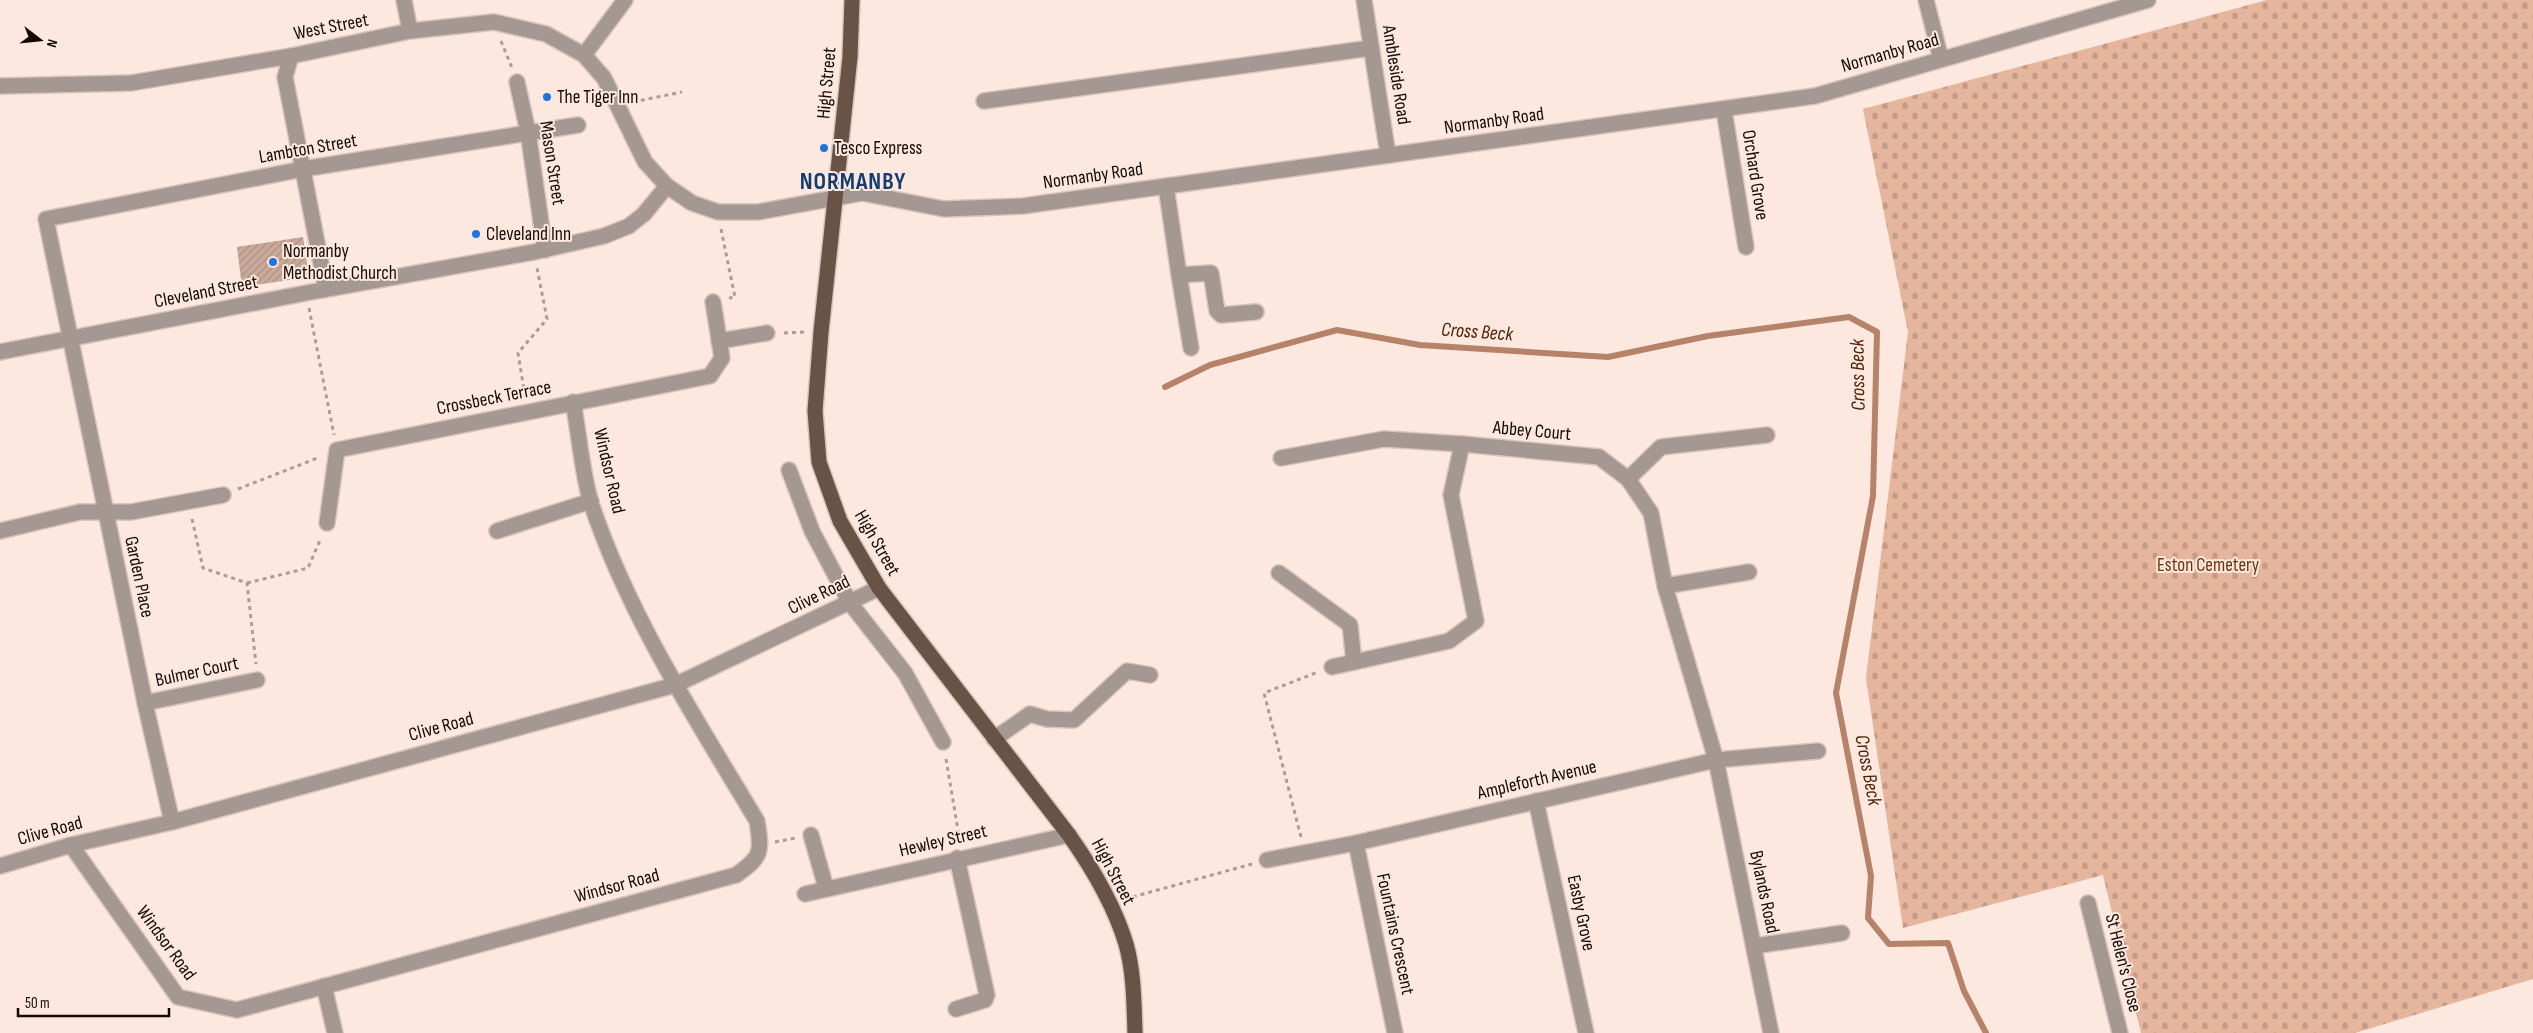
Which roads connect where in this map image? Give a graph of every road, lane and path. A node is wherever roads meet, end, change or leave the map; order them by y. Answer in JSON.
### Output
{"nodes":[{"id":1,"x":404,"y":0,"type":"edge"},
{"id":2,"x":625,"y":0,"type":"edge"},
{"id":3,"x":852,"y":0,"type":"edge"},
{"id":4,"x":1364,"y":0,"type":"edge"},
{"id":5,"x":1926,"y":0,"type":"edge"},
{"id":6,"x":2148,"y":0,"type":"edge"},
{"id":7,"x":494,"y":22,"type":"junction"},
{"id":8,"x":410,"y":32,"type":"junction"},
{"id":9,"x":1371,"y":48,"type":"junction"},
{"id":10,"x":584,"y":55,"type":"junction"},
{"id":11,"x":291,"y":56,"type":"junction"},
{"id":12,"x":1942,"y":58,"type":"junction"},
{"id":13,"x":518,"y":82,"type":"joint"},
{"id":14,"x":0,"y":86,"type":"edge"},
{"id":15,"x":984,"y":100,"type":"dead end"},
{"id":16,"x":1724,"y":110,"type":"junction"},
{"id":17,"x":578,"y":125,"type":"dead end"},
{"id":18,"x":528,"y":132,"type":"junction"},
{"id":19,"x":1388,"y":155,"type":"junction"},
{"id":20,"x":303,"y":169,"type":"junction"},
{"id":21,"x":667,"y":186,"type":"junction"},
{"id":22,"x":1166,"y":186,"type":"junction"},
{"id":23,"x":836,"y":197,"type":"junction"},
{"id":24,"x":718,"y":212,"type":"junction"},
{"id":25,"x":46,"y":219,"type":"joint"},
{"id":26,"x":1746,"y":247,"type":"dead end"},
{"id":27,"x":539,"y":251,"type":"junction"},
{"id":28,"x":1179,"y":275,"type":"junction"},
{"id":29,"x":326,"y":289,"type":"junction"},
{"id":30,"x":306,"y":293,"type":"junction"},
{"id":31,"x":713,"y":302,"type":"joint"},
{"id":32,"x":1256,"y":312,"type":"dead end"},
{"id":33,"x":821,"y":332,"type":"junction"},
{"id":34,"x":767,"y":333,"type":"joint"},
{"id":35,"x":71,"y":339,"type":"junction"},
{"id":36,"x":720,"y":341,"type":"junction"},
{"id":37,"x":1191,"y":348,"type":"dead end"},
{"id":38,"x":0,"y":352,"type":"edge"},
{"id":39,"x":574,"y":402,"type":"junction"},
{"id":40,"x":527,"y":411,"type":"junction"},
{"id":41,"x":1766,"y":435,"type":"dead end"},
{"id":42,"x":1462,"y":444,"type":"junction"},
{"id":43,"x":337,"y":450,"type":"junction"},
{"id":44,"x":1281,"y":458,"type":"dead end"},
{"id":45,"x":789,"y":470,"type":"dead end"},
{"id":46,"x":1628,"y":479,"type":"junction"},
{"id":47,"x":223,"y":495,"type":"joint"},
{"id":48,"x":591,"y":501,"type":"junction"},
{"id":49,"x":188,"y":503,"type":"junction"},
{"id":50,"x":106,"y":513,"type":"junction"},
{"id":51,"x":327,"y":524,"type":"joint"},
{"id":52,"x":0,"y":531,"type":"edge"},
{"id":53,"x":497,"y":531,"type":"dead end"},
{"id":54,"x":1749,"y":572,"type":"dead end"},
{"id":55,"x":1279,"y":573,"type":"dead end"},
{"id":56,"x":247,"y":583,"type":"junction"},
{"id":57,"x":1665,"y":586,"type":"junction"},
{"id":58,"x":879,"y":588,"type":"junction"},
{"id":59,"x":850,"y":603,"type":"junction"},
{"id":60,"x":1354,"y":662,"type":"junction"},
{"id":61,"x":1332,"y":667,"type":"joint"},
{"id":62,"x":1150,"y":675,"type":"dead end"},
{"id":63,"x":258,"y":680,"type":"joint"},
{"id":64,"x":675,"y":685,"type":"junction"},
{"id":65,"x":145,"y":703,"type":"junction"},
{"id":66,"x":994,"y":738,"type":"junction"},
{"id":67,"x":944,"y":742,"type":"joint"},
{"id":68,"x":1818,"y":751,"type":"dead end"},
{"id":69,"x":1716,"y":760,"type":"junction"},
{"id":70,"x":1536,"y":801,"type":"junction"},
{"id":71,"x":172,"y":822,"type":"junction"},
{"id":72,"x":811,"y":835,"type":"joint"},
{"id":73,"x":1070,"y":835,"type":"junction"},
{"id":74,"x":1356,"y":843,"type":"junction"},
{"id":75,"x":761,"y":844,"type":"junction"},
{"id":76,"x":71,"y":845,"type":"junction"},
{"id":77,"x":1304,"y":851,"type":"junction"},
{"id":78,"x":960,"y":858,"type":"junction"},
{"id":79,"x":1267,"y":860,"type":"joint"},
{"id":80,"x":0,"y":866,"type":"edge"},
{"id":81,"x":826,"y":888,"type":"junction"},
{"id":82,"x":805,"y":894,"type":"dead end"},
{"id":83,"x":1110,"y":903,"type":"junction"},
{"id":84,"x":2088,"y":903,"type":"dead end"},
{"id":85,"x":1842,"y":933,"type":"dead end"},
{"id":86,"x":1755,"y":946,"type":"junction"},
{"id":87,"x":324,"y":986,"type":"junction"},
{"id":88,"x":956,"y":1009,"type":"dead end"},
{"id":89,"x":335,"y":1033,"type":"edge"},
{"id":90,"x":1135,"y":1033,"type":"edge"},
{"id":91,"x":1396,"y":1033,"type":"edge"},
{"id":92,"x":1586,"y":1033,"type":"edge"},
{"id":93,"x":1771,"y":1033,"type":"edge"},
{"id":94,"x":2120,"y":1033,"type":"edge"}],
"edges":[{"from":1,"to":8,"type":"street"},
{"from":2,"to":10,"type":"street"},
{"from":3,"to":23,"type":"main road","name":"High Street"},
{"from":4,"to":9,"type":"street","name":"Ambleside Road"},
{"from":5,"to":12,"type":"street"},
{"from":6,"to":12,"type":"street","name":"Normanby Road"},
{"from":7,"to":8,"type":"street","name":"West Street"},
{"from":7,"to":10,"type":"street","name":"West Street"},
{"from":7,"to":13,"type":"path"},
{"from":8,"to":11,"type":"street","name":"West Street"},
{"from":9,"to":15,"type":"street"},
{"from":9,"to":19,"type":"street","name":"Ambleside Road"},
{"from":10,"to":21,"type":"street"},
{"from":11,"to":14,"type":"street","name":"West Street"},
{"from":11,"to":20,"type":"street"},
{"from":12,"to":16,"type":"street","name":"Normanby Road"},
{"from":13,"to":18,"type":"street","name":"Mason Street"},
{"from":16,"to":19,"type":"street","name":"Normanby Road"},
{"from":16,"to":26,"type":"street","name":"Orchard Grove"},
{"from":17,"to":18,"type":"street","name":"Lambton Street"},
{"from":18,"to":20,"type":"street","name":"Lambton Street"},
{"from":18,"to":27,"type":"street","name":"Mason Street"},
{"from":19,"to":22,"type":"street","name":"Normanby Road"},
{"from":20,"to":25,"type":"street","name":"Lambton Street"},
{"from":20,"to":29,"type":"street"},
{"from":21,"to":24,"type":"street"},
{"from":21,"to":27,"type":"street","name":"Cleveland Street"},
{"from":22,"to":23,"type":"street","name":"Normanby Road"},
{"from":22,"to":28,"type":"street"},
{"from":23,"to":24,"type":"street","name":"Normanby Road"},
{"from":23,"to":33,"type":"main road","name":"High Street"},
{"from":24,"to":31,"type":"path"},
{"from":25,"to":35,"type":"street","name":"Garden Place"},
{"from":27,"to":29,"type":"street","name":"Cleveland Street"},
{"from":27,"to":40,"type":"path"},
{"from":28,"to":32,"type":"street"},
{"from":28,"to":37,"type":"street"},
{"from":29,"to":30,"type":"street","name":"Cleveland Street"},
{"from":30,"to":35,"type":"street","name":"Cleveland Street"},
{"from":30,"to":43,"type":"path"},
{"from":31,"to":36,"type":"street"},
{"from":33,"to":34,"type":"path"},
{"from":33,"to":58,"type":"main road","name":"High Street"},
{"from":34,"to":36,"type":"street"},
{"from":35,"to":38,"type":"street","name":"Cleveland Street"},
{"from":35,"to":50,"type":"street","name":"Garden Place"},
{"from":36,"to":39,"type":"street","name":"Crossbeck Terrace"},
{"from":39,"to":40,"type":"street","name":"Crossbeck Terrace"},
{"from":39,"to":48,"type":"street","name":"Windsor Road"},
{"from":40,"to":43,"type":"street","name":"Crossbeck Terrace"},
{"from":41,"to":46,"type":"street"},
{"from":42,"to":44,"type":"street","name":"Abbey Court"},
{"from":42,"to":46,"type":"street","name":"Abbey Court"},
{"from":42,"to":60,"type":"street"},
{"from":43,"to":47,"type":"path"},
{"from":43,"to":51,"type":"street"},
{"from":45,"to":59,"type":"street"},
{"from":46,"to":57,"type":"street","name":"Abbey Court"},
{"from":47,"to":49,"type":"street"},
{"from":48,"to":53,"type":"street"},
{"from":48,"to":64,"type":"street","name":"Windsor Road"},
{"from":49,"to":50,"type":"street"},
{"from":49,"to":56,"type":"path"},
{"from":50,"to":52,"type":"street"},
{"from":50,"to":65,"type":"street","name":"Garden Place"},
{"from":51,"to":56,"type":"path"},
{"from":54,"to":57,"type":"street"},
{"from":55,"to":60,"type":"street"},
{"from":56,"to":63,"type":"path"},
{"from":57,"to":69,"type":"street","name":"Abbey Court"},
{"from":58,"to":59,"type":"street","name":"Clive Road"},
{"from":58,"to":66,"type":"main road","name":"High Street"},
{"from":59,"to":64,"type":"street","name":"Clive Road"},
{"from":59,"to":67,"type":"street"},
{"from":60,"to":61,"type":"street"},
{"from":61,"to":77,"type":"path"},
{"from":62,"to":66,"type":"street"},
{"from":63,"to":65,"type":"street","name":"Bulmer Court"},
{"from":64,"to":71,"type":"street","name":"Clive Road"},
{"from":64,"to":75,"type":"street","name":"Windsor Road"},
{"from":65,"to":71,"type":"street","name":"Garden Place"},
{"from":66,"to":73,"type":"main road","name":"High Street"},
{"from":67,"to":78,"type":"path"},
{"from":68,"to":69,"type":"street","name":"Ampleforth Avenue"},
{"from":69,"to":70,"type":"street","name":"Ampleforth Avenue"},
{"from":69,"to":86,"type":"street","name":"Bylands Road"},
{"from":70,"to":74,"type":"street","name":"Ampleforth Avenue"},
{"from":70,"to":92,"type":"street","name":"Easby Grove"},
{"from":71,"to":76,"type":"street","name":"Clive Road"},
{"from":72,"to":75,"type":"path"},
{"from":72,"to":81,"type":"street"},
{"from":73,"to":78,"type":"street","name":"Hewley Street"},
{"from":73,"to":83,"type":"main road","name":"High Street"},
{"from":74,"to":77,"type":"street","name":"Ampleforth Avenue"},
{"from":74,"to":91,"type":"street","name":"Fountains Crescent"},
{"from":75,"to":87,"type":"street","name":"Windsor Road"},
{"from":76,"to":80,"type":"street","name":"Clive Road"},
{"from":76,"to":87,"type":"street","name":"Windsor Road"},
{"from":77,"to":79,"type":"street","name":"Ampleforth Avenue"},
{"from":78,"to":81,"type":"street","name":"Hewley Street"},
{"from":78,"to":88,"type":"street"},
{"from":79,"to":83,"type":"path"},
{"from":81,"to":82,"type":"street","name":"Hewley Street"},
{"from":83,"to":90,"type":"main road","name":"High Street"},
{"from":84,"to":94,"type":"street","name":"St Helen's Close"},
{"from":85,"to":86,"type":"street"},
{"from":86,"to":93,"type":"street","name":"Bylands Road"},
{"from":87,"to":89,"type":"street"}]}
